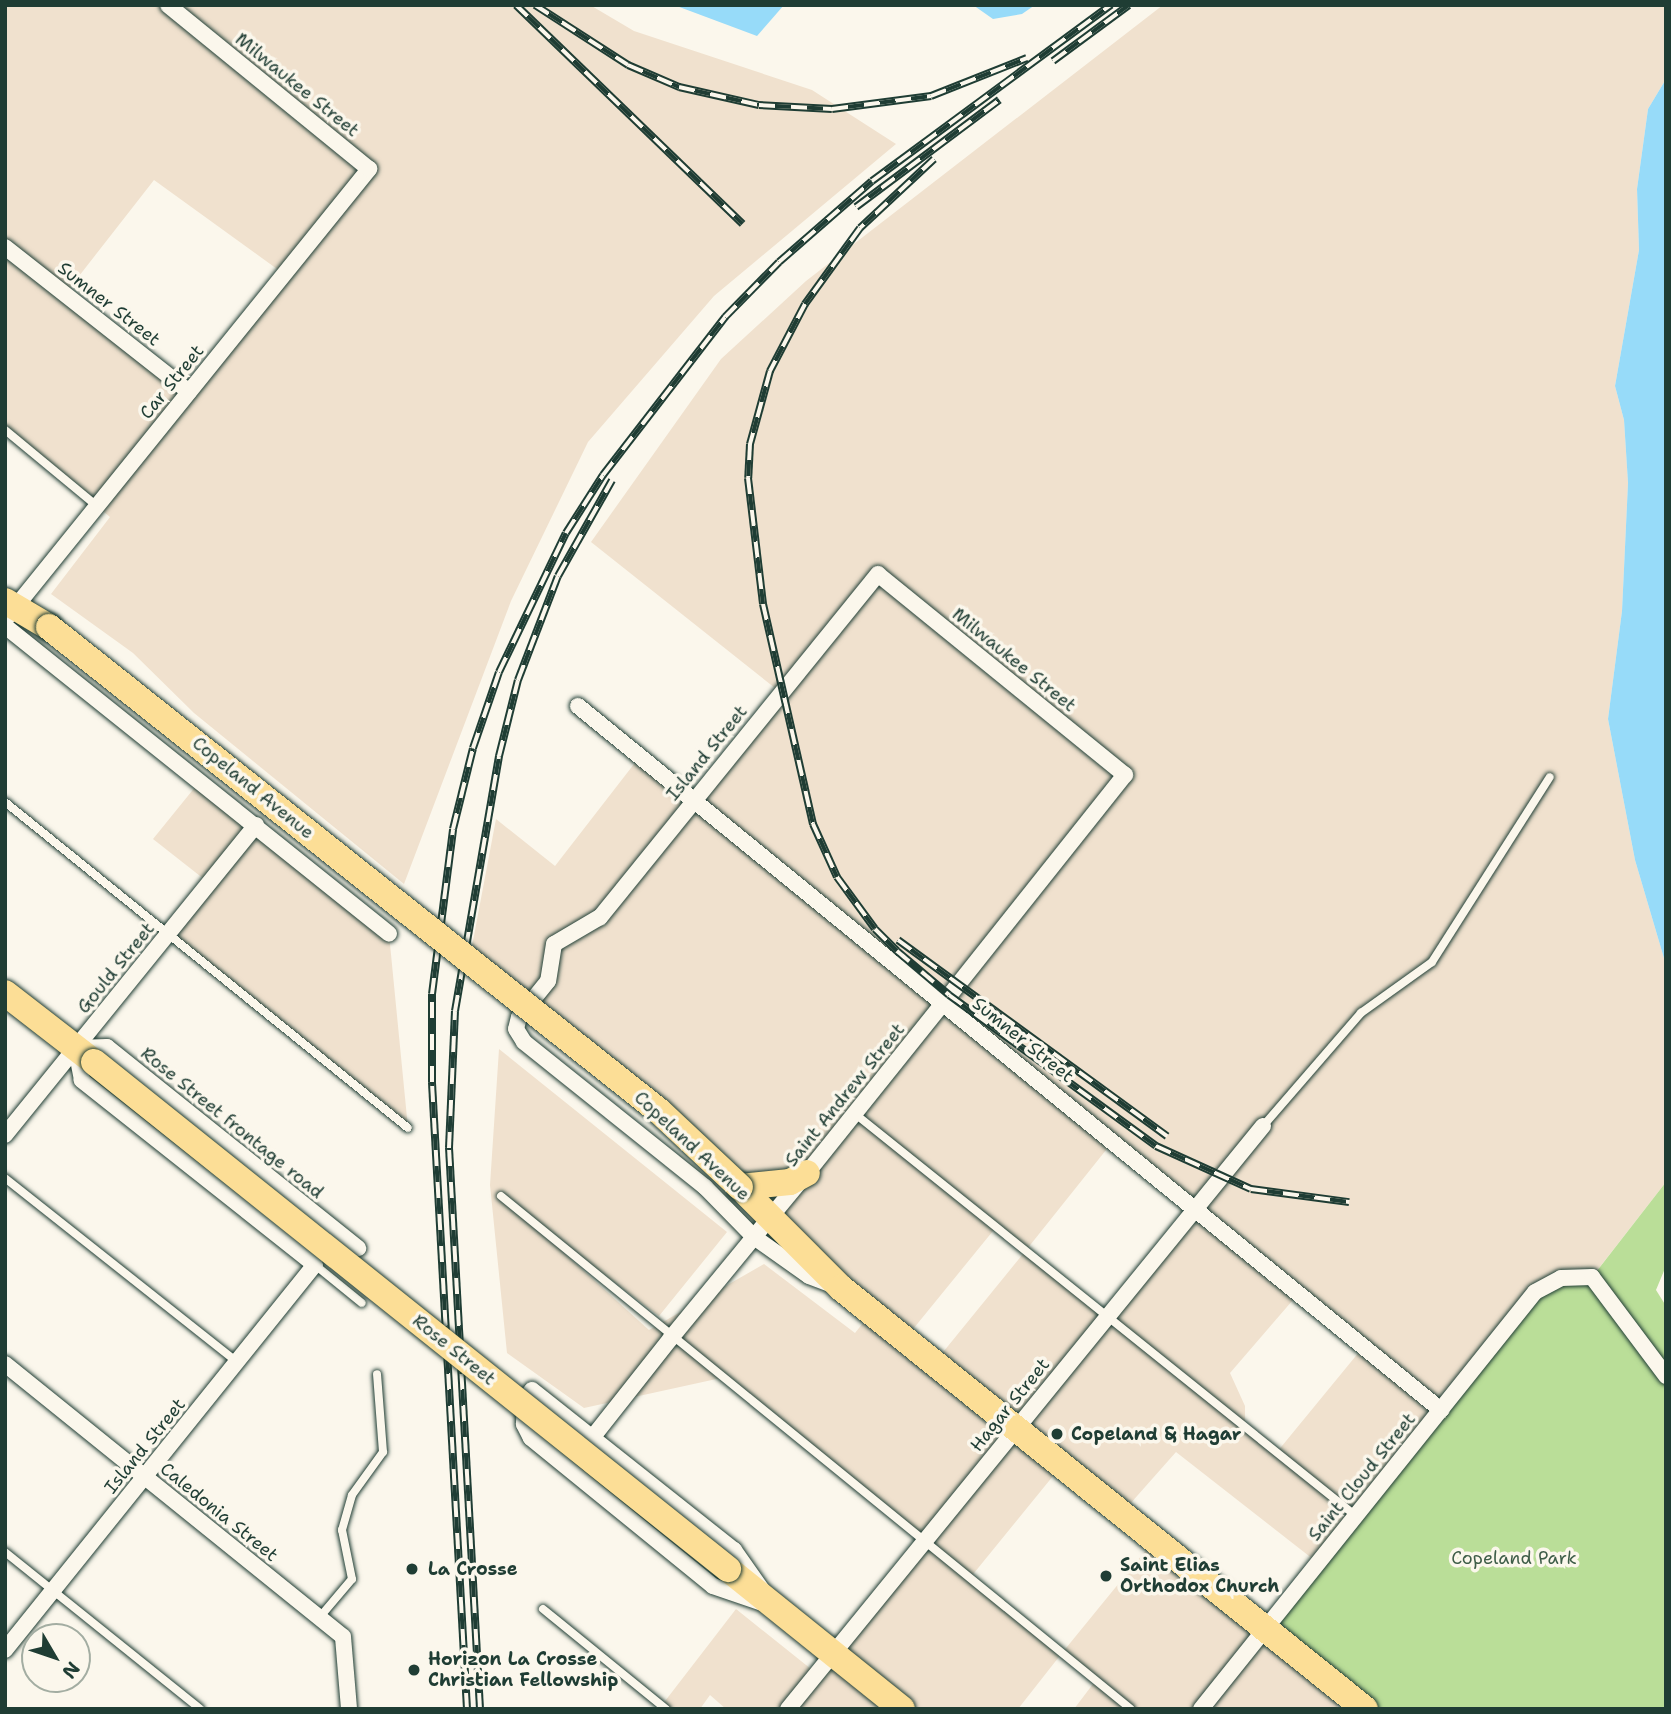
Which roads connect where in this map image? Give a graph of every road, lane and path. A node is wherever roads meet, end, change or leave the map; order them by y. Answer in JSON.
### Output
{"nodes":[{"id":1,"x":168,"y":5,"type":"edge"},
{"id":2,"x":369,"y":169,"type":"joint"},
{"id":3,"x":5,"y":247,"type":"edge"},
{"id":4,"x":189,"y":392,"type":"junction"},
{"id":5,"x":5,"y":430,"type":"edge"},
{"id":6,"x":97,"y":506,"type":"junction"},
{"id":7,"x":878,"y":574,"type":"joint"},
{"id":8,"x":8,"y":614,"type":"edge"},
{"id":9,"x":578,"y":706,"type":"dead end"},
{"id":10,"x":1125,"y":775,"type":"joint"},
{"id":11,"x":1550,"y":777,"type":"dead end"},
{"id":12,"x":695,"y":797,"type":"junction"},
{"id":13,"x":5,"y":802,"type":"edge"},
{"id":14,"x":256,"y":825,"type":"junction"},
{"id":15,"x":167,"y":934,"type":"junction"},
{"id":16,"x":389,"y":934,"type":"dead end"},
{"id":17,"x":5,"y":993,"type":"edge"},
{"id":18,"x":945,"y":1001,"type":"junction"},
{"id":19,"x":85,"y":1055,"type":"junction"},
{"id":20,"x":854,"y":1113,"type":"junction"},
{"id":21,"x":1263,"y":1126,"type":"joint"},
{"id":22,"x":408,"y":1128,"type":"dead end"},
{"id":23,"x":5,"y":1135,"type":"edge"},
{"id":24,"x":807,"y":1172,"type":"junction"},
{"id":25,"x":5,"y":1178,"type":"edge"},
{"id":26,"x":740,"y":1187,"type":"junction"},
{"id":27,"x":501,"y":1196,"type":"dead end"},
{"id":28,"x":1196,"y":1207,"type":"junction"},
{"id":29,"x":761,"y":1228,"type":"junction"},
{"id":30,"x":358,"y":1248,"type":"dead end"},
{"id":31,"x":315,"y":1265,"type":"junction"},
{"id":32,"x":362,"y":1303,"type":"dead end"},
{"id":33,"x":1107,"y":1317,"type":"junction"},
{"id":34,"x":671,"y":1338,"type":"junction"},
{"id":35,"x":237,"y":1362,"type":"junction"},
{"id":36,"x":5,"y":1364,"type":"edge"},
{"id":37,"x":377,"y":1374,"type":"dead end"},
{"id":38,"x":1666,"y":1376,"type":"edge"},
{"id":39,"x":1441,"y":1410,"type":"junction"},
{"id":40,"x":1016,"y":1428,"type":"junction"},
{"id":41,"x":592,"y":1438,"type":"junction"},
{"id":42,"x":145,"y":1476,"type":"junction"},
{"id":43,"x":1356,"y":1516,"type":"junction"},
{"id":44,"x":923,"y":1541,"type":"junction"},
{"id":45,"x":5,"y":1552,"type":"edge"},
{"id":46,"x":53,"y":1591,"type":"junction"},
{"id":47,"x":774,"y":1607,"type":"junction"},
{"id":48,"x":543,"y":1609,"type":"dead end"},
{"id":49,"x":319,"y":1618,"type":"junction"},
{"id":50,"x":1266,"y":1628,"type":"junction"},
{"id":51,"x":5,"y":1650,"type":"edge"},
{"id":52,"x":832,"y":1653,"type":"junction"},
{"id":53,"x":792,"y":1707,"type":"edge"},
{"id":54,"x":200,"y":1709,"type":"edge"},
{"id":55,"x":349,"y":1709,"type":"edge"},
{"id":56,"x":666,"y":1709,"type":"edge"},
{"id":57,"x":902,"y":1709,"type":"edge"},
{"id":58,"x":1131,"y":1709,"type":"edge"},
{"id":59,"x":1201,"y":1709,"type":"edge"},
{"id":60,"x":1365,"y":1709,"type":"edge"}],
"edges":[{"from":1,"to":2,"type":"street","name":"Milwaukee Street"},
{"from":2,"to":4,"type":"street","name":"Car Street"},
{"from":3,"to":4,"type":"street","name":"Sumner Street"},
{"from":4,"to":6,"type":"street","name":"Car Street"},
{"from":5,"to":6,"type":"lane"},
{"from":6,"to":8,"type":"street","name":"Car Street"},
{"from":7,"to":10,"type":"street","name":"Milwaukee Street"},
{"from":7,"to":12,"type":"street","name":"Island Street"},
{"from":8,"to":14,"type":"street"},
{"from":8,"to":26,"type":"highway","name":"Copeland Avenue","bridge":true},
{"from":9,"to":12,"type":"street","name":"Sumner Street"},
{"from":10,"to":18,"type":"street","name":"Saint Andrew Street"},
{"from":11,"to":21,"type":"lane"},
{"from":12,"to":18,"type":"street","name":"Sumner Street"},
{"from":12,"to":29,"type":"street","name":"Island Street"},
{"from":13,"to":15,"type":"lane"},
{"from":14,"to":15,"type":"street","name":"Gould Street"},
{"from":14,"to":16,"type":"street"},
{"from":15,"to":19,"type":"street","name":"Gould Street"},
{"from":15,"to":22,"type":"lane"},
{"from":17,"to":19,"type":"highway","name":"Rose Street"},
{"from":18,"to":20,"type":"street","name":"Saint Andrew Street"},
{"from":18,"to":28,"type":"street","name":"Sumner Street"},
{"from":19,"to":23,"type":"street","name":"Gould Street"},
{"from":19,"to":30,"type":"street","name":"Rose Street frontage road"},
{"from":19,"to":31,"type":"street"},
{"from":19,"to":47,"type":"highway","name":"Rose Street","bridge":true},
{"from":20,"to":24,"type":"street","name":"Saint Andrew Street"},
{"from":20,"to":33,"type":"lane"},
{"from":21,"to":28,"type":"street","name":"Hagar Street"},
{"from":24,"to":26,"type":"highway"},
{"from":24,"to":29,"type":"street","name":"Saint Andrew Street"},
{"from":25,"to":35,"type":"lane"},
{"from":26,"to":29,"type":"highway","name":"Copeland Avenue"},
{"from":27,"to":34,"type":"lane"},
{"from":28,"to":33,"type":"street","name":"Hagar Street"},
{"from":28,"to":39,"type":"street","name":"Sumner Street"},
{"from":29,"to":34,"type":"street","name":"Saint Andrew Street"},
{"from":29,"to":40,"type":"highway","name":"Copeland Avenue"},
{"from":31,"to":32,"type":"lane"},
{"from":31,"to":35,"type":"street","name":"Island Street"},
{"from":33,"to":40,"type":"street","name":"Hagar Street"},
{"from":33,"to":43,"type":"lane"},
{"from":34,"to":41,"type":"street","name":"Saint Andrew Street"},
{"from":34,"to":44,"type":"lane"},
{"from":35,"to":42,"type":"street","name":"Island Street"},
{"from":36,"to":42,"type":"street","name":"Caledonia Street"},
{"from":37,"to":49,"type":"lane"},
{"from":38,"to":39,"type":"street","name":"Saint Cloud Street"},
{"from":39,"to":43,"type":"street","name":"Saint Cloud Street"},
{"from":40,"to":44,"type":"street","name":"Hagar Street"},
{"from":40,"to":50,"type":"highway","name":"Copeland Avenue"},
{"from":41,"to":47,"type":"street"},
{"from":41,"to":47,"type":"street"},
{"from":42,"to":46,"type":"street","name":"Island Street"},
{"from":42,"to":49,"type":"street","name":"Caledonia Street"},
{"from":43,"to":50,"type":"street","name":"Saint Cloud Street"},
{"from":44,"to":52,"type":"street","name":"Hagar Street"},
{"from":44,"to":58,"type":"lane"},
{"from":45,"to":46,"type":"lane"},
{"from":46,"to":51,"type":"street","name":"Island Street"},
{"from":46,"to":54,"type":"lane"},
{"from":47,"to":52,"type":"highway","name":"Rose Street"},
{"from":48,"to":56,"type":"lane"},
{"from":49,"to":55,"type":"street","name":"Caledonia Street"},
{"from":50,"to":59,"type":"street","name":"Saint Cloud Street"},
{"from":50,"to":60,"type":"highway","name":"Copeland Avenue"},
{"from":52,"to":53,"type":"street","name":"Hagar Street"},
{"from":52,"to":57,"type":"highway","name":"Rose Street"}]}
